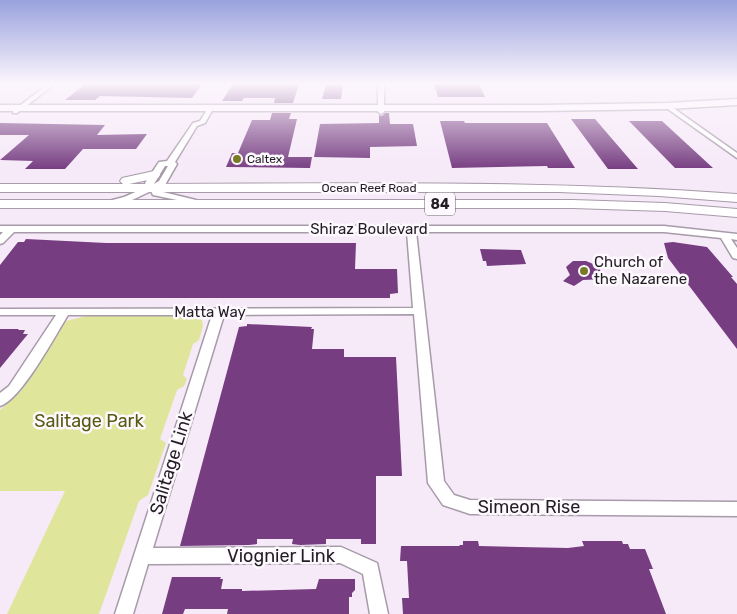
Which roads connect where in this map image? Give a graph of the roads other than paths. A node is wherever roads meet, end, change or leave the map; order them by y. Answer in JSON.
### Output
{"nodes":[{"id":1,"x":202,"y":113,"type":"edge"},
{"id":2,"x":204,"y":113,"type":"edge"},
{"id":3,"x":676,"y":113,"type":"edge"},
{"id":4,"x":195,"y":124,"type":"junction"},
{"id":5,"x":737,"y":156,"type":"edge"},
{"id":6,"x":170,"y":163,"type":"junction"},
{"id":7,"x":154,"y":175,"type":"junction"},
{"id":8,"x":0,"y":188,"type":"edge"},
{"id":9,"x":50,"y":188,"type":"junction"},
{"id":10,"x":151,"y":188,"type":"junction"},
{"id":11,"x":737,"y":198,"type":"edge"},
{"id":12,"x":0,"y":204,"type":"edge"},
{"id":13,"x":105,"y":204,"type":"junction"},
{"id":14,"x":207,"y":204,"type":"junction"},
{"id":15,"x":737,"y":213,"type":"edge"},
{"id":16,"x":0,"y":229,"type":"edge"},
{"id":17,"x":11,"y":229,"type":"junction"},
{"id":18,"x":411,"y":229,"type":"junction"},
{"id":19,"x":724,"y":235,"type":"junction"},
{"id":20,"x":737,"y":236,"type":"edge"},
{"id":21,"x":0,"y":241,"type":"edge"},
{"id":22,"x":737,"y":256,"type":"edge"},
{"id":23,"x":419,"y":311,"type":"junction"},
{"id":24,"x":0,"y":312,"type":"edge"},
{"id":25,"x":64,"y":312,"type":"junction"},
{"id":26,"x":219,"y":312,"type":"junction"},
{"id":27,"x":0,"y":402,"type":"edge"},
{"id":28,"x":737,"y":509,"type":"edge"},
{"id":29,"x":142,"y":556,"type":"junction"},
{"id":30,"x":124,"y":614,"type":"edge"},
{"id":31,"x":379,"y":614,"type":"edge"}],
"edges":[{"from":1,"to":4,"type":"street"},
{"from":2,"to":4,"type":"street"},
{"from":3,"to":5,"type":"street"},
{"from":4,"to":6,"type":"street"},
{"from":6,"to":7,"type":"street"},
{"from":6,"to":10,"type":"street"},
{"from":7,"to":9,"type":"main road"},
{"from":7,"to":10,"type":"street"},
{"from":8,"to":9,"type":"main road","name":"Ocean Reef Road","number":"84"},
{"from":9,"to":10,"type":"main road","name":"Ocean Reef Road","number":"84"},
{"from":10,"to":11,"type":"main road","name":"Ocean Reef Road","number":"84"},
{"from":10,"to":13,"type":"street"},
{"from":10,"to":14,"type":"street"},
{"from":12,"to":13,"type":"main road","name":"Ocean Reef Road","number":"84"},
{"from":13,"to":14,"type":"main road","name":"Ocean Reef Road","number":"84"},
{"from":14,"to":15,"type":"main road","name":"Ocean Reef Road","number":"84"},
{"from":16,"to":17,"type":"street","name":"Shiraz Boulevard"},
{"from":17,"to":18,"type":"street","name":"Shiraz Boulevard"},
{"from":17,"to":21,"type":"street"},
{"from":18,"to":19,"type":"street","name":"Shiraz Boulevard"},
{"from":18,"to":23,"type":"street","name":"Simeon Rise"},
{"from":19,"to":20,"type":"street","name":"Shiraz Boulevard"},
{"from":19,"to":22,"type":"street"},
{"from":23,"to":26,"type":"street","name":"Matta Way"},
{"from":23,"to":28,"type":"street","name":"Simeon Rise"},
{"from":24,"to":25,"type":"street","name":"Matta Way"},
{"from":25,"to":26,"type":"street","name":"Matta Way"},
{"from":25,"to":27,"type":"street"},
{"from":26,"to":29,"type":"street","name":"Salitage Link"},
{"from":29,"to":30,"type":"street","name":"Salitage Link"},
{"from":29,"to":31,"type":"street","name":"Viognier Link"}]}
